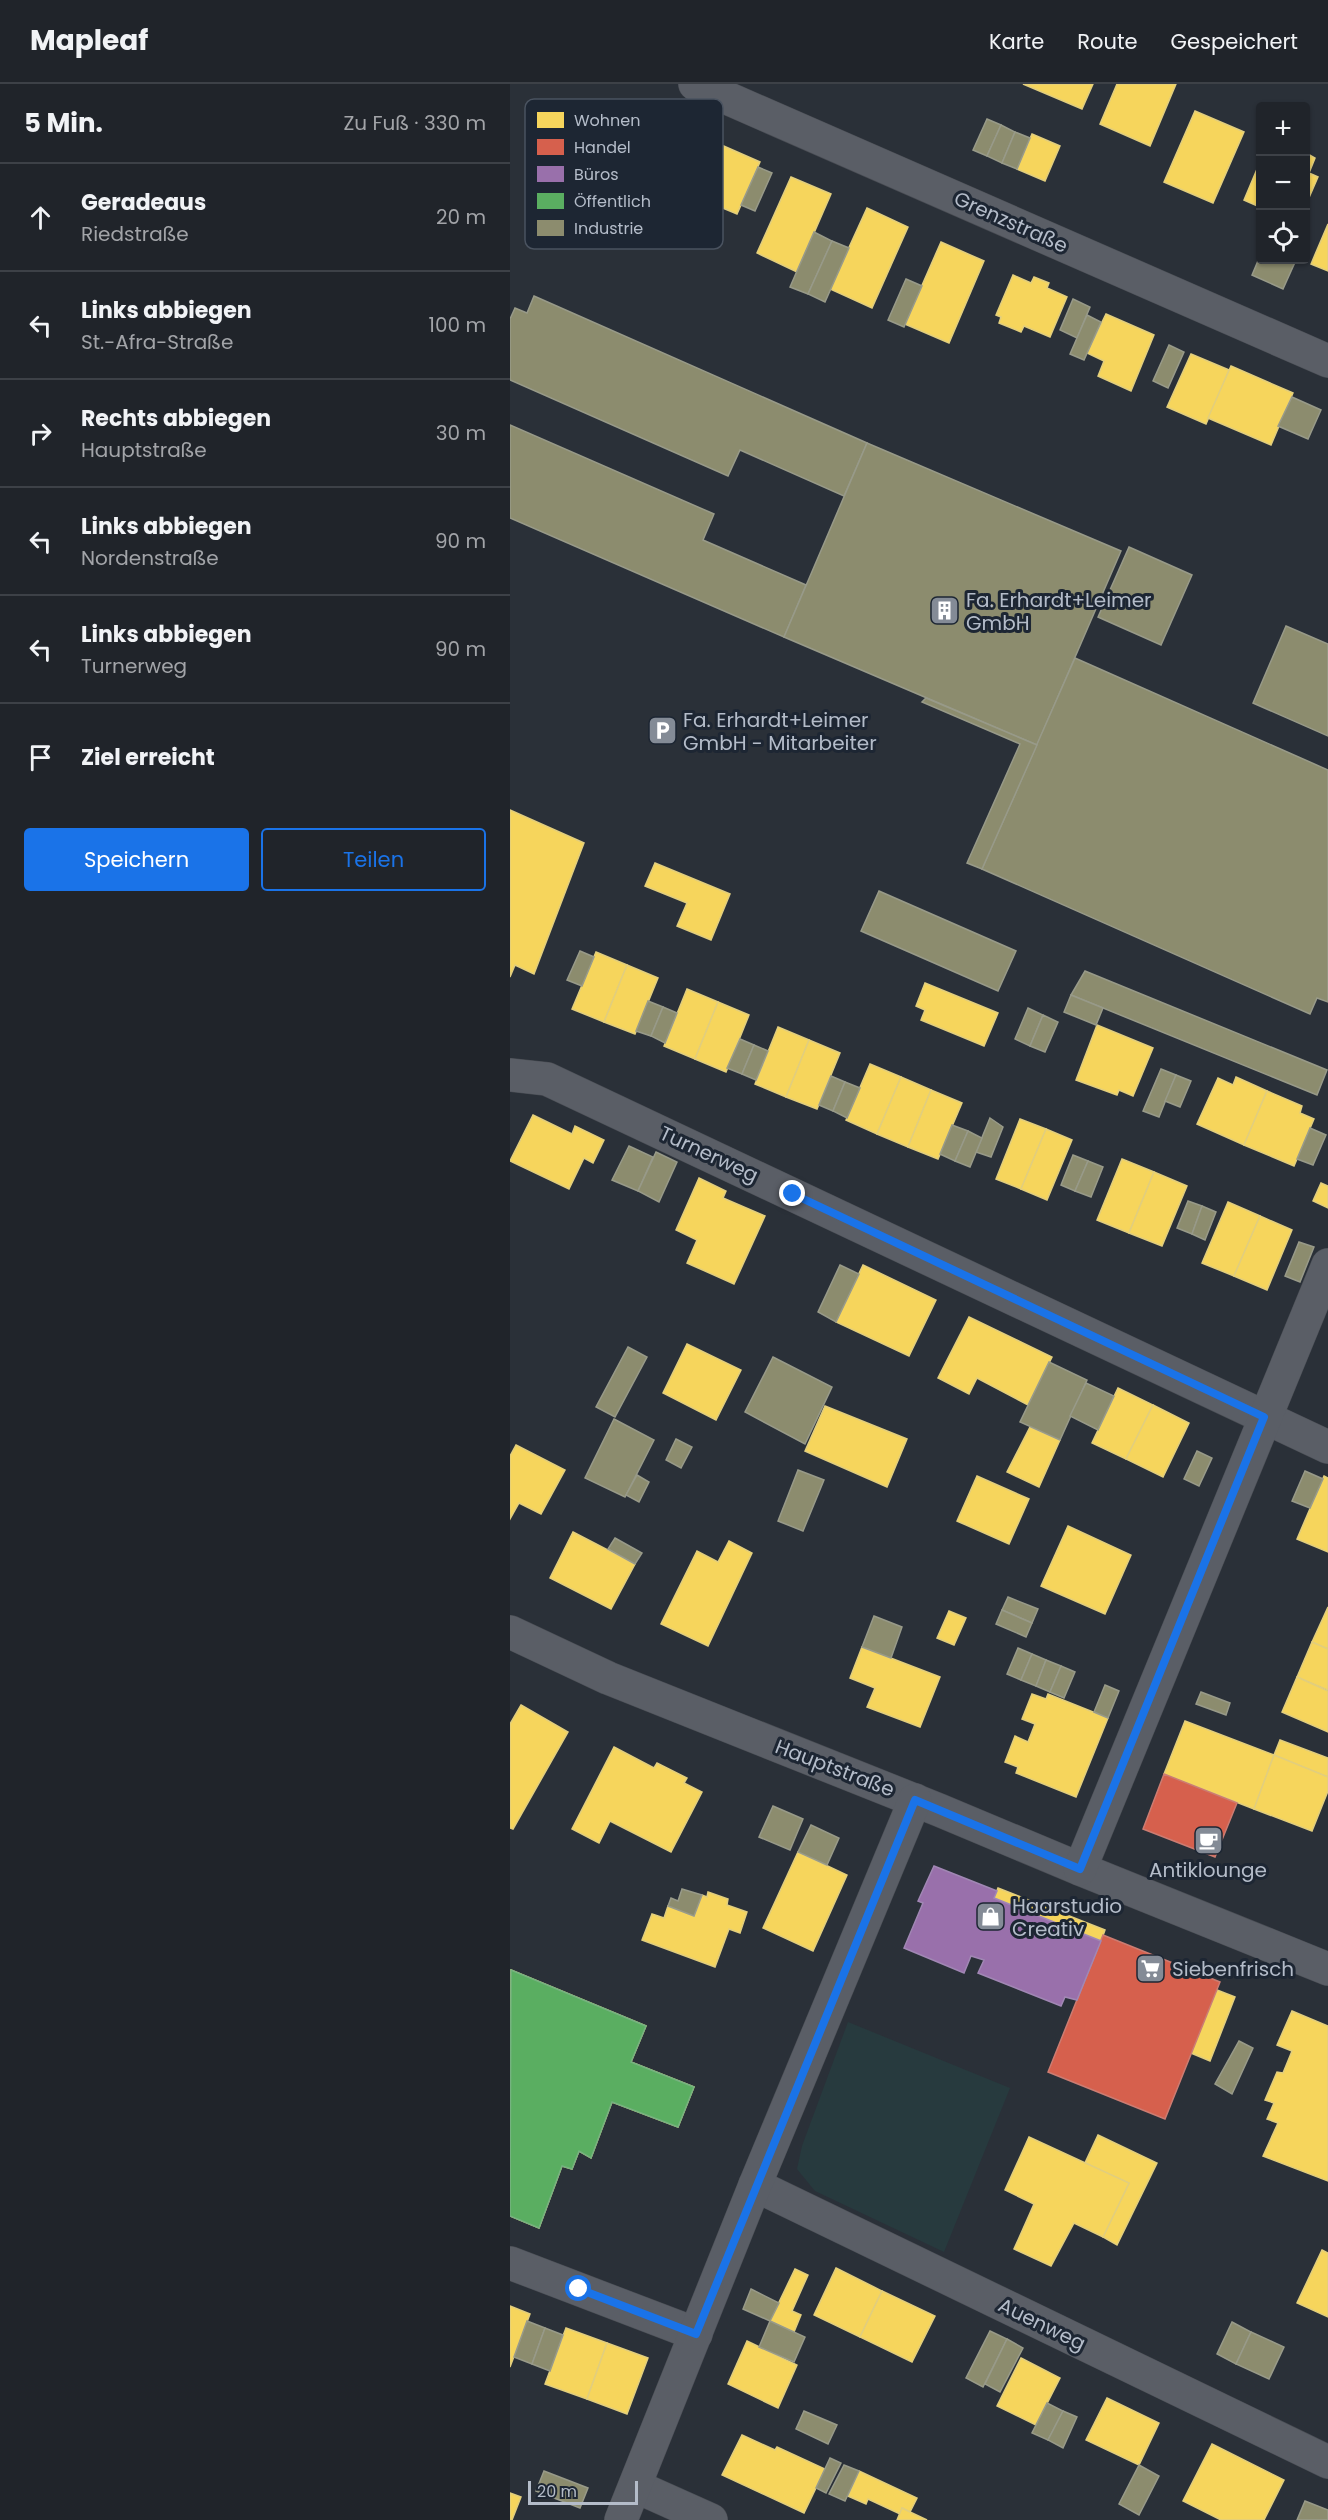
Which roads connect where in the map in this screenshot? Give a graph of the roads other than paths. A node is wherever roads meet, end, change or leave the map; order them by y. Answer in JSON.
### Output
{"nodes":[{"id":1,"x":695,"y":84,"type":"edge"},
{"id":2,"x":1328,"y":361,"type":"edge"},
{"id":3,"x":510,"y":1075,"type":"edge"},
{"id":4,"x":1328,"y":1265,"type":"edge"},
{"id":5,"x":1264,"y":1417,"type":"junction"},
{"id":6,"x":1328,"y":1447,"type":"edge"},
{"id":7,"x":510,"y":1632,"type":"edge"},
{"id":8,"x":915,"y":1800,"type":"junction"},
{"id":9,"x":1080,"y":1869,"type":"junction"},
{"id":10,"x":1328,"y":1969,"type":"edge"},
{"id":11,"x":755,"y":2185,"type":"junction"},
{"id":12,"x":510,"y":2263,"type":"edge"},
{"id":13,"x":696,"y":2334,"type":"junction"},
{"id":14,"x":1328,"y":2462,"type":"edge"},
{"id":15,"x":636,"y":2486,"type":"junction"},
{"id":16,"x":621,"y":2520,"type":"edge"},
{"id":17,"x":711,"y":2520,"type":"edge"}],
"edges":[{"from":1,"to":2,"type":"street","name":"Grenzstraße"},
{"from":3,"to":5,"type":"street","name":"Turnerweg"},
{"from":4,"to":5,"type":"street"},
{"from":5,"to":6,"type":"street","name":"Turnerweg"},
{"from":5,"to":9,"type":"street"},
{"from":7,"to":8,"type":"street","name":"Hauptstraße"},
{"from":8,"to":9,"type":"street","name":"Hauptstraße"},
{"from":8,"to":11,"type":"street"},
{"from":9,"to":10,"type":"street","name":"Hauptstraße"},
{"from":11,"to":13,"type":"street"},
{"from":11,"to":14,"type":"street","name":"Auenweg"},
{"from":12,"to":13,"type":"street"},
{"from":13,"to":15,"type":"street"},
{"from":15,"to":16,"type":"street"},
{"from":15,"to":17,"type":"street"}]}
